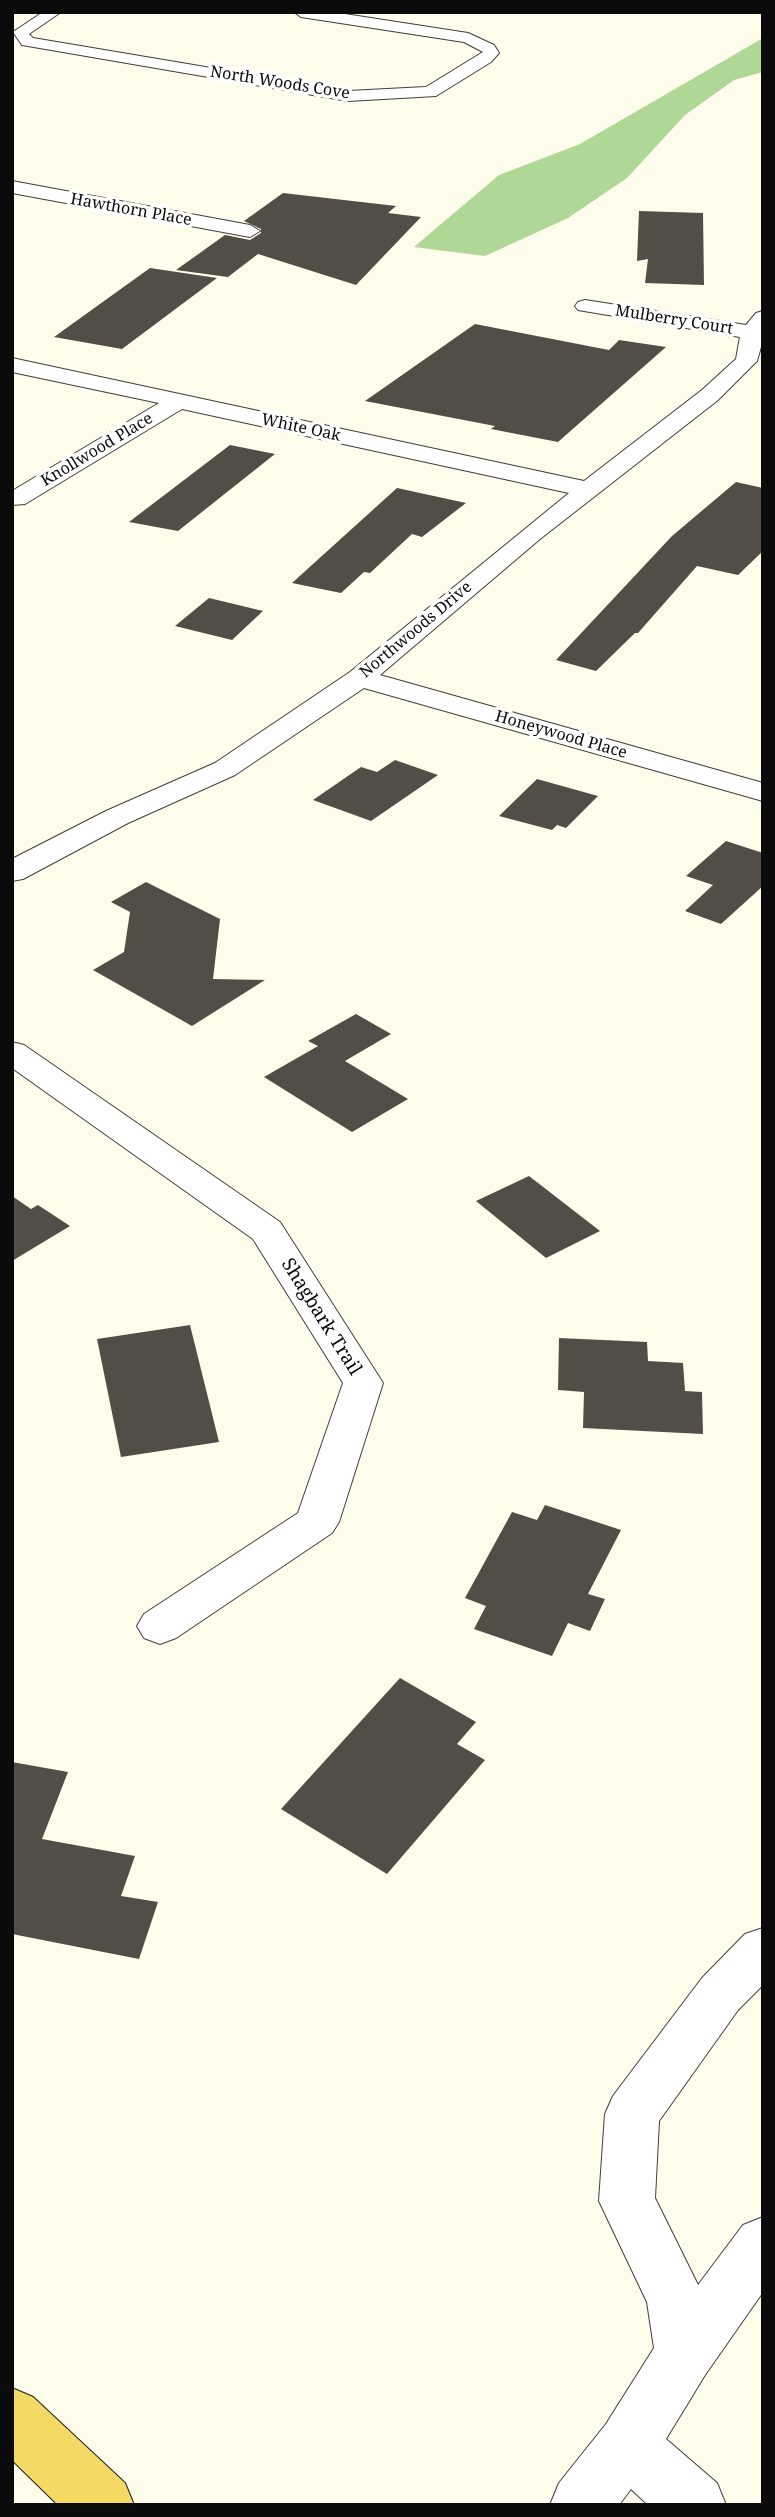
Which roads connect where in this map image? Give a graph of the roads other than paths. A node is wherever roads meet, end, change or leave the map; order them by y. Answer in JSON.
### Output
{"nodes":[{"id":1,"x":301,"y":12,"type":"edge"},
{"id":2,"x":23,"y":14,"type":"edge"},
{"id":3,"x":49,"y":15,"type":"edge"},
{"id":4,"x":12,"y":187,"type":"edge"},
{"id":5,"x":57,"y":198,"type":"junction"},
{"id":6,"x":35,"y":208,"type":"dead end"},
{"id":7,"x":250,"y":231,"type":"dead end"},
{"id":8,"x":585,"y":306,"type":"dead end"},
{"id":9,"x":759,"y":328,"type":"edge"},
{"id":10,"x":12,"y":365,"type":"edge"},
{"id":11,"x":177,"y":402,"type":"junction"},
{"id":12,"x":591,"y":490,"type":"junction"},
{"id":13,"x":16,"y":499,"type":"dead end"},
{"id":14,"x":360,"y":678,"type":"junction"},
{"id":15,"x":763,"y":792,"type":"edge"},
{"id":16,"x":12,"y":872,"type":"edge"},
{"id":17,"x":12,"y":1052,"type":"edge"},
{"id":18,"x":160,"y":1626,"type":"dead end"},
{"id":19,"x":763,"y":1950,"type":"edge"},
{"id":20,"x":763,"y":2244,"type":"edge"},
{"id":21,"x":684,"y":2354,"type":"junction"},
{"id":22,"x":12,"y":2418,"type":"edge"},
{"id":23,"x":627,"y":2445,"type":"junction"},
{"id":24,"x":103,"y":2505,"type":"edge"},
{"id":25,"x":580,"y":2505,"type":"edge"},
{"id":26,"x":695,"y":2505,"type":"edge"}],
"edges":[{"from":1,"to":3,"type":"street","name":"North Woods Cove"},
{"from":2,"to":3,"type":"street","name":"North Woods Cove"},
{"from":4,"to":5,"type":"street","name":"Hawthorn Place"},
{"from":5,"to":6,"type":"street"},
{"from":5,"to":7,"type":"street","name":"Hawthorn Place"},
{"from":8,"to":9,"type":"street","name":"Mulberry Court"},
{"from":9,"to":12,"type":"street","name":"Northwoods Drive"},
{"from":10,"to":11,"type":"street","name":"White Oak"},
{"from":11,"to":12,"type":"street","name":"White Oak"},
{"from":11,"to":13,"type":"street","name":"Knollwood Place"},
{"from":12,"to":14,"type":"street","name":"Northwoods Drive"},
{"from":14,"to":15,"type":"street","name":"Honeywood Place"},
{"from":14,"to":16,"type":"street","name":"Northwoods Drive"},
{"from":17,"to":18,"type":"street","name":"Shagbark Trail"},
{"from":19,"to":21,"type":"street"},
{"from":20,"to":21,"type":"street"},
{"from":21,"to":23,"type":"street"},
{"from":22,"to":24,"type":"main road"},
{"from":23,"to":25,"type":"street"},
{"from":23,"to":26,"type":"street"}]}
